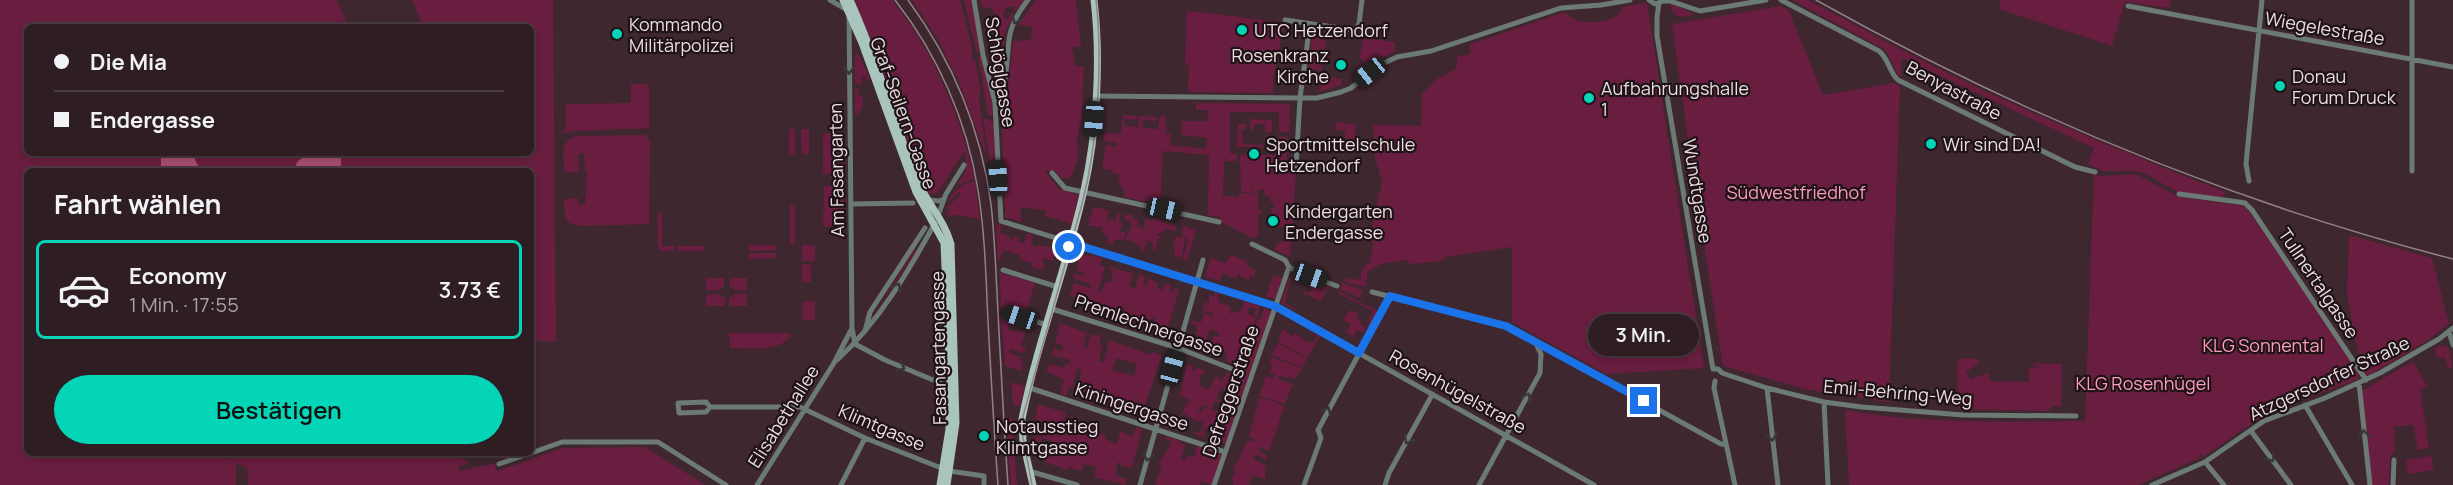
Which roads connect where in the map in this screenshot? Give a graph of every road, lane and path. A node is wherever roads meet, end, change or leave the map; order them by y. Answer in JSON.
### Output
{"nodes":[{"id":1,"x":830,"y":0,"type":"edge"},
{"id":2,"x":850,"y":0,"type":"edge"},
{"id":3,"x":974,"y":0,"type":"edge"},
{"id":4,"x":1028,"y":0,"type":"edge"},
{"id":5,"x":1094,"y":0,"type":"edge"},
{"id":6,"x":1362,"y":0,"type":"edge"},
{"id":7,"x":1630,"y":0,"type":"edge"},
{"id":8,"x":1678,"y":0,"type":"edge"},
{"id":9,"x":1766,"y":0,"type":"edge"},
{"id":10,"x":1781,"y":0,"type":"edge"},
{"id":11,"x":2262,"y":0,"type":"edge"},
{"id":12,"x":2412,"y":0,"type":"edge"},
{"id":13,"x":840,"y":1,"type":"edge"},
{"id":14,"x":1657,"y":1,"type":"edge"},
{"id":15,"x":1598,"y":3,"type":"edge"},
{"id":16,"x":1685,"y":6,"type":"junction"},
{"id":17,"x":2128,"y":6,"type":"dead end"},
{"id":18,"x":851,"y":10,"type":"junction"},
{"id":19,"x":1285,"y":20,"type":"dead end"},
{"id":20,"x":1310,"y":24,"type":"junction"},
{"id":21,"x":2260,"y":32,"type":"junction"},
{"id":22,"x":2411,"y":59,"type":"junction"},
{"id":23,"x":2453,"y":67,"type":"edge"},
{"id":24,"x":1095,"y":96,"type":"junction"},
{"id":25,"x":1300,"y":98,"type":"junction"},
{"id":26,"x":995,"y":103,"type":"junction"},
{"id":27,"x":964,"y":165,"type":"dead end"},
{"id":28,"x":1296,"y":167,"type":"dead end"},
{"id":29,"x":2412,"y":171,"type":"dead end"},
{"id":30,"x":2095,"y":172,"type":"dead end"},
{"id":31,"x":1052,"y":173,"type":"dead end"},
{"id":32,"x":2249,"y":181,"type":"dead end"},
{"id":33,"x":1084,"y":193,"type":"junction"},
{"id":34,"x":2179,"y":194,"type":"dead end"},
{"id":35,"x":944,"y":199,"type":"junction"},
{"id":36,"x":928,"y":200,"type":"junction"},
{"id":37,"x":913,"y":202,"type":"dead end"},
{"id":38,"x":851,"y":204,"type":"junction"},
{"id":39,"x":939,"y":213,"type":"junction"},
{"id":40,"x":1001,"y":220,"type":"joint"},
{"id":41,"x":1219,"y":222,"type":"dead end"},
{"id":42,"x":935,"y":223,"type":"junction"},
{"id":43,"x":925,"y":228,"type":"dead end"},
{"id":44,"x":944,"y":243,"type":"junction"},
{"id":45,"x":1071,"y":243,"type":"junction"},
{"id":46,"x":1252,"y":244,"type":"dead end"},
{"id":47,"x":921,"y":247,"type":"junction"},
{"id":48,"x":912,"y":248,"type":"junction"},
{"id":49,"x":1203,"y":260,"type":"dead end"},
{"id":50,"x":1289,"y":267,"type":"junction"},
{"id":51,"x":1004,"y":270,"type":"dead end"},
{"id":52,"x":1197,"y":280,"type":"junction"},
{"id":53,"x":1337,"y":286,"type":"dead end"},
{"id":54,"x":1058,"y":287,"type":"junction"},
{"id":55,"x":1372,"y":291,"type":"dead end"},
{"id":56,"x":1390,"y":296,"type":"junction"},
{"id":57,"x":1275,"y":306,"type":"junction"},
{"id":58,"x":1052,"y":309,"type":"junction"},
{"id":59,"x":1007,"y":312,"type":"dead end"},
{"id":60,"x":1047,"y":325,"type":"junction"},
{"id":61,"x":852,"y":328,"type":"junction"},
{"id":62,"x":2451,"y":330,"type":"edge"},
{"id":63,"x":864,"y":335,"type":"junction"},
{"id":64,"x":1535,"y":342,"type":"junction"},
{"id":65,"x":855,"y":344,"type":"junction"},
{"id":66,"x":2453,"y":345,"type":"edge"},
{"id":67,"x":1178,"y":348,"type":"junction"},
{"id":68,"x":1359,"y":353,"type":"junction"},
{"id":69,"x":834,"y":363,"type":"junction"},
{"id":70,"x":1713,"y":369,"type":"junction"},
{"id":71,"x":1237,"y":371,"type":"dead end"},
{"id":72,"x":1722,"y":373,"type":"junction"},
{"id":73,"x":2366,"y":380,"type":"junction"},
{"id":74,"x":1714,"y":381,"type":"junction"},
{"id":75,"x":2359,"y":383,"type":"junction"},
{"id":76,"x":950,"y":387,"type":"junction"},
{"id":77,"x":1030,"y":388,"type":"junction"},
{"id":78,"x":1767,"y":388,"type":"junction"},
{"id":79,"x":1432,"y":395,"type":"junction"},
{"id":80,"x":1824,"y":402,"type":"junction"},
{"id":81,"x":2305,"y":405,"type":"junction"},
{"id":82,"x":710,"y":407,"type":"junction"},
{"id":83,"x":805,"y":409,"type":"junction"},
{"id":84,"x":2076,"y":416,"type":"dead end"},
{"id":85,"x":1156,"y":429,"type":"junction"},
{"id":86,"x":2251,"y":431,"type":"junction"},
{"id":87,"x":1506,"y":435,"type":"junction"},
{"id":88,"x":865,"y":438,"type":"junction"},
{"id":89,"x":1726,"y":444,"type":"junction"},
{"id":90,"x":534,"y":452,"type":"edge"},
{"id":91,"x":1225,"y":452,"type":"junction"},
{"id":92,"x":522,"y":456,"type":"edge"},
{"id":93,"x":2394,"y":460,"type":"dead end"},
{"id":94,"x":2205,"y":462,"type":"junction"},
{"id":95,"x":499,"y":464,"type":"dead end"},
{"id":96,"x":946,"y":470,"type":"junction"},
{"id":97,"x":1028,"y":471,"type":"junction"},
{"id":98,"x":2163,"y":483,"type":"edge"},
{"id":99,"x":1592,"y":484,"type":"edge"},
{"id":100,"x":726,"y":485,"type":"edge"},
{"id":101,"x":758,"y":485,"type":"edge"},
{"id":102,"x":841,"y":485,"type":"edge"},
{"id":103,"x":940,"y":485,"type":"edge"},
{"id":104,"x":947,"y":485,"type":"edge"},
{"id":105,"x":984,"y":485,"type":"edge"},
{"id":106,"x":1031,"y":485,"type":"edge"},
{"id":107,"x":1077,"y":485,"type":"edge"},
{"id":108,"x":1140,"y":485,"type":"edge"},
{"id":109,"x":1214,"y":485,"type":"edge"},
{"id":110,"x":1304,"y":485,"type":"edge"},
{"id":111,"x":1385,"y":485,"type":"edge"},
{"id":112,"x":1479,"y":485,"type":"edge"},
{"id":113,"x":1735,"y":485,"type":"edge"},
{"id":114,"x":1778,"y":485,"type":"edge"},
{"id":115,"x":1828,"y":485,"type":"edge"},
{"id":116,"x":2152,"y":485,"type":"edge"},
{"id":117,"x":2224,"y":485,"type":"edge"},
{"id":118,"x":2291,"y":485,"type":"edge"},
{"id":119,"x":2352,"y":485,"type":"edge"},
{"id":120,"x":2370,"y":485,"type":"edge"},
{"id":121,"x":2393,"y":485,"type":"edge"}],
"edges":[{"from":1,"to":13,"type":"street"},
{"from":2,"to":18,"type":"main road"},
{"from":3,"to":26,"type":"street","name":"Schlöglgasse"},
{"from":4,"to":26,"type":"street","one_way":true},
{"from":5,"to":24,"type":"main road"},
{"from":6,"to":20,"type":"street"},
{"from":7,"to":15,"type":"street"},
{"from":8,"to":16,"type":"street"},
{"from":9,"to":16,"type":"street"},
{"from":10,"to":30,"type":"street","name":"Benyastraße"},
{"from":11,"to":21,"type":"street"},
{"from":12,"to":22,"type":"street"},
{"from":13,"to":18,"type":"main road"},
{"from":14,"to":16,"type":"street"},
{"from":14,"to":70,"type":"street","name":"Wundtgasse"},
{"from":15,"to":25,"type":"street"},
{"from":17,"to":21,"type":"street","name":"Wiegelestraße"},
{"from":18,"to":36,"type":"main road","name":"Graf-Seilern-Gasse"},
{"from":18,"to":38,"type":"street","name":"Am Fasangarten","one_way":true},
{"from":18,"to":42,"type":"main road","name":"Graf-Seilern-Gasse"},
{"from":19,"to":20,"type":"street"},
{"from":20,"to":25,"type":"street"},
{"from":21,"to":22,"type":"street","name":"Wiegelestraße"},
{"from":21,"to":32,"type":"street"},
{"from":22,"to":23,"type":"street","name":"Wiegelestraße"},
{"from":22,"to":29,"type":"street"},
{"from":24,"to":25,"type":"street"},
{"from":24,"to":33,"type":"main road"},
{"from":25,"to":28,"type":"street"},
{"from":26,"to":40,"type":"street","name":"Schlöglgasse"},
{"from":27,"to":35,"type":"street"},
{"from":31,"to":33,"type":"street"},
{"from":33,"to":41,"type":"street"},
{"from":33,"to":45,"type":"main road"},
{"from":34,"to":73,"type":"street","name":"Tullnertalgasse"},
{"from":35,"to":36,"type":"street","name":"Graf-Seilern-Gasse"},
{"from":35,"to":39,"type":"street","name":"Graf-Seilern-Gasse"},
{"from":36,"to":39,"type":"main road","name":"Graf-Seilern-Gasse"},
{"from":37,"to":38,"type":"street"},
{"from":38,"to":61,"type":"street","name":"Am Fasangarten"},
{"from":39,"to":42,"type":"main road"},
{"from":39,"to":96,"type":"main road","name":"Fasangartengasse"},
{"from":40,"to":45,"type":"street","name":"Rosenhügelstraße"},
{"from":42,"to":44,"type":"main road","name":"Fasangartengasse"},
{"from":42,"to":47,"type":"street","name":"Elisabethallee"},
{"from":43,"to":48,"type":"street","name":"Elisabethallee"},
{"from":44,"to":47,"type":"street"},
{"from":44,"to":76,"type":"main road","name":"Fasangartengasse"},
{"from":45,"to":52,"type":"street","name":"Rosenhügelstraße"},
{"from":45,"to":54,"type":"main road"},
{"from":46,"to":50,"type":"street"},
{"from":47,"to":48,"type":"street"},
{"from":63,"to":47,"type":"street","name":"Elisabethallee","one_way":true},
{"from":48,"to":63,"type":"street","name":"Elisabethallee"},
{"from":49,"to":52,"type":"street"},
{"from":50,"to":53,"type":"street"},
{"from":50,"to":57,"type":"street","name":"Defreggerstraße"},
{"from":51,"to":54,"type":"street"},
{"from":52,"to":57,"type":"street","name":"Rosenhügelstraße"},
{"from":52,"to":67,"type":"street"},
{"from":54,"to":58,"type":"main road"},
{"from":55,"to":56,"type":"street"},
{"from":56,"to":64,"type":"street"},
{"from":56,"to":68,"type":"street"},
{"from":57,"to":68,"type":"street","name":"Rosenhügelstraße"},
{"from":57,"to":91,"type":"street","name":"Defreggerstraße"},
{"from":58,"to":60,"type":"main road"},
{"from":58,"to":67,"type":"street","name":"Premlechnergasse"},
{"from":59,"to":60,"type":"street"},
{"from":60,"to":77,"type":"main road"},
{"from":61,"to":65,"type":"street","name":"Am Fasangarten"},
{"from":61,"to":69,"type":"street","name":"Elisabethallee"},
{"from":62,"to":66,"type":"street"},
{"from":62,"to":73,"type":"street","name":"Atzgersdorfer Straße"},
{"from":63,"to":65,"type":"street","name":"Elisabethallee"},
{"from":87,"to":64,"type":"street","one_way":true},
{"from":64,"to":89,"type":"street"},
{"from":65,"to":69,"type":"street","name":"Elisabethallee"},
{"from":65,"to":76,"type":"street","one_way":true},
{"from":67,"to":71,"type":"street","name":"Premlechnergasse"},
{"from":67,"to":85,"type":"street"},
{"from":68,"to":79,"type":"street","name":"Rosenhügelstraße"},
{"from":110,"to":68,"type":"street","one_way":true},
{"from":69,"to":83,"type":"street","name":"Elisabethallee"},
{"from":70,"to":72,"type":"street"},
{"from":70,"to":74,"type":"street"},
{"from":72,"to":74,"type":"street"},
{"from":72,"to":78,"type":"street","name":"Emil-Behring-Weg"},
{"from":73,"to":75,"type":"street","name":"Atzgersdorfer Straße"},
{"from":74,"to":89,"type":"street"},
{"from":75,"to":81,"type":"street","name":"Atzgersdorfer Straße"},
{"from":120,"to":75,"type":"street","one_way":true},
{"from":76,"to":96,"type":"main road","name":"Fasangartengasse"},
{"from":77,"to":85,"type":"street","name":"Kiningergasse"},
{"from":77,"to":97,"type":"main road"},
{"from":78,"to":80,"type":"street","name":"Emil-Behring-Weg"},
{"from":78,"to":114,"type":"street","one_way":true},
{"from":79,"to":87,"type":"street","name":"Rosenhügelstraße"},
{"from":79,"to":111,"type":"street","one_way":true},
{"from":80,"to":84,"type":"street","name":"Emil-Behring-Weg"},
{"from":80,"to":115,"type":"street"},
{"from":81,"to":86,"type":"street","name":"Atzgersdorfer Straße"},
{"from":81,"to":119,"type":"street"},
{"from":82,"to":82,"type":"street"},
{"from":82,"to":83,"type":"street"},
{"from":83,"to":88,"type":"street","name":"Klimtgasse"},
{"from":83,"to":101,"type":"street","name":"Elisabethallee"},
{"from":85,"to":91,"type":"street","name":"Kiningergasse"},
{"from":85,"to":108,"type":"street","one_way":true},
{"from":86,"to":94,"type":"street","name":"Atzgersdorfer Straße"},
{"from":86,"to":118,"type":"street","one_way":true},
{"from":87,"to":99,"type":"street","name":"Rosenhügelstraße"},
{"from":87,"to":112,"type":"street"},
{"from":88,"to":96,"type":"street","name":"Klimtgasse"},
{"from":88,"to":102,"type":"street"},
{"from":89,"to":113,"type":"street"},
{"from":90,"to":100,"type":"street"},
{"from":91,"to":109,"type":"street","name":"Defreggerstraße"},
{"from":92,"to":95,"type":"street"},
{"from":93,"to":121,"type":"street"},
{"from":94,"to":98,"type":"street","name":"Atzgersdorfer Straße"},
{"from":94,"to":117,"type":"street"},
{"from":96,"to":103,"type":"main road","name":"Fasangartengasse"},
{"from":96,"to":104,"type":"main road","name":"Fasangartengasse"},
{"from":96,"to":105,"type":"street","name":"Klimtgasse"},
{"from":97,"to":106,"type":"main road"},
{"from":97,"to":107,"type":"street"},
{"from":98,"to":116,"type":"street","name":"Atzgersdorfer Straße"}]}
